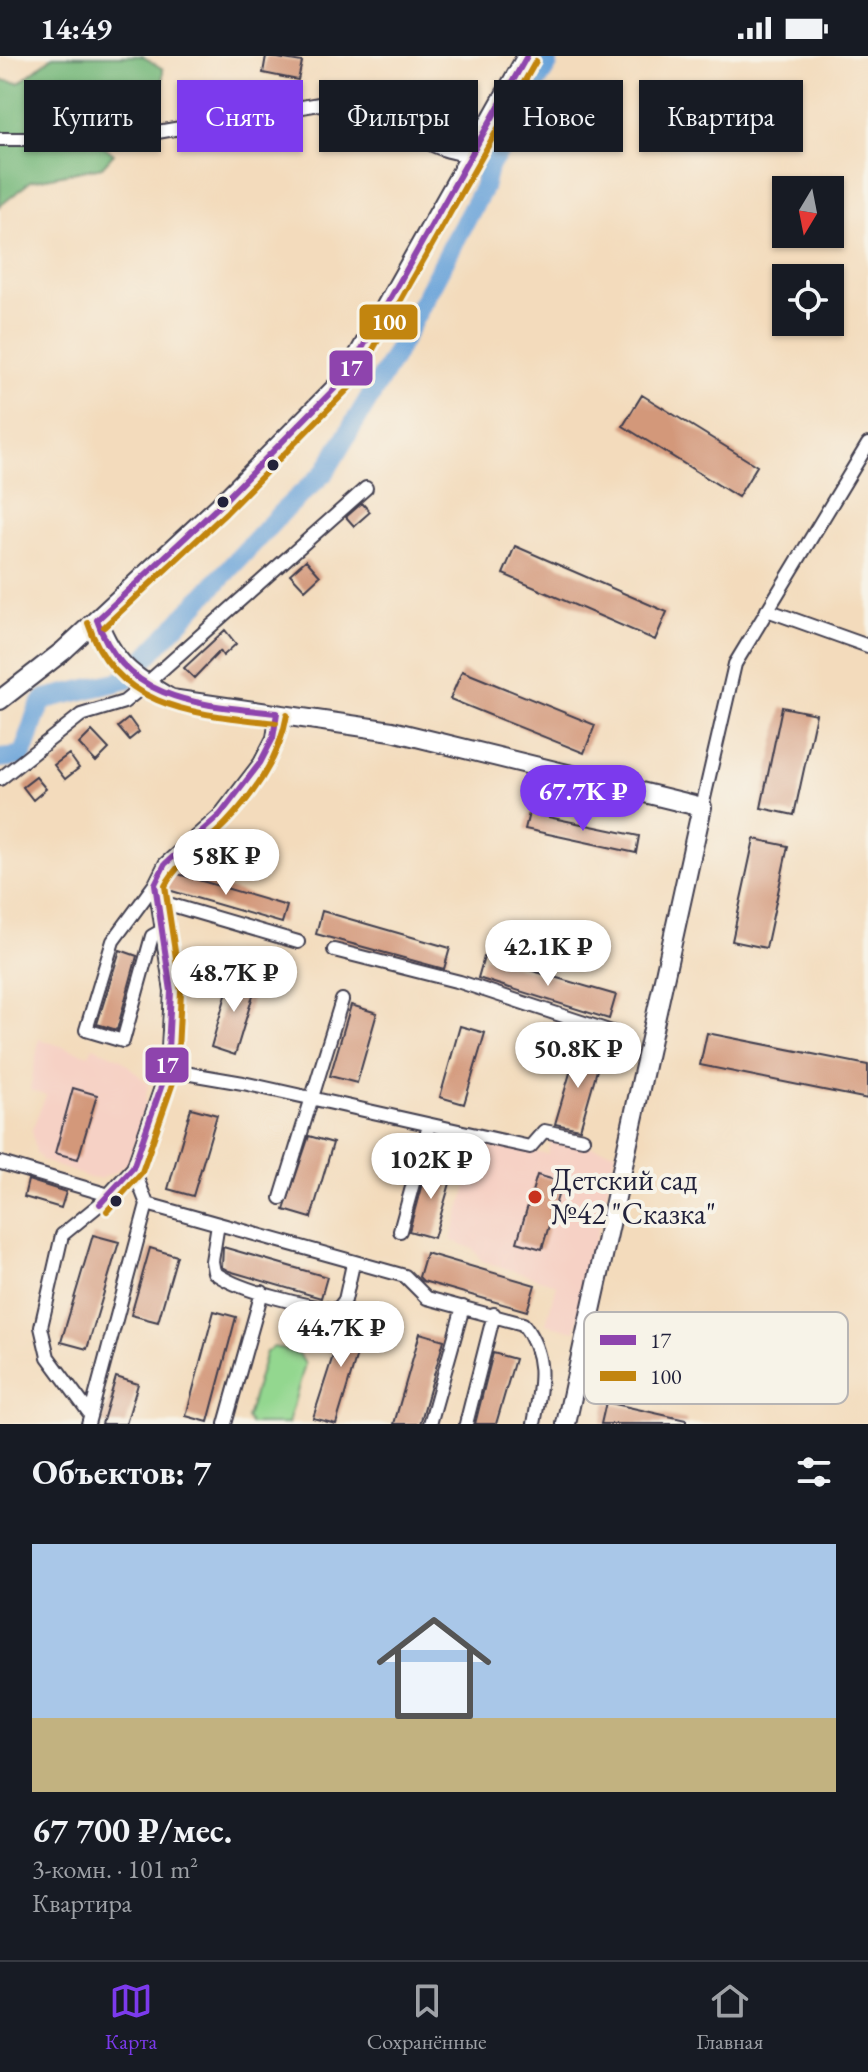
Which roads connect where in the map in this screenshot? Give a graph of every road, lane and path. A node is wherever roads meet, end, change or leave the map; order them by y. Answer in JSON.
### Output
{"nodes":[{"id":1,"x":527,"y":56,"type":"edge"},
{"id":2,"x":0,"y":139,"type":"edge"},
{"id":3,"x":470,"y":156,"type":"junction"},
{"id":4,"x":868,"y":444,"type":"edge"},
{"id":5,"x":366,"y":488,"type":"dead end"},
{"id":6,"x":767,"y":610,"type":"junction"},
{"id":7,"x":97,"y":620,"type":"junction"},
{"id":8,"x":868,"y":646,"type":"edge"},
{"id":9,"x":146,"y":684,"type":"junction"},
{"id":10,"x":0,"y":700,"type":"edge"},
{"id":11,"x":277,"y":713,"type":"junction"},
{"id":12,"x":0,"y":779,"type":"edge"},
{"id":13,"x":702,"y":807,"type":"junction"},
{"id":14,"x":155,"y":884,"type":"junction"},
{"id":15,"x":158,"y":901,"type":"junction"},
{"id":16,"x":163,"y":930,"type":"junction"},
{"id":17,"x":298,"y":942,"type":"dead end"},
{"id":18,"x":334,"y":950,"type":"dead end"},
{"id":19,"x":342,"y":1000,"type":"dead end"},
{"id":20,"x":615,"y":1033,"type":"dead end"},
{"id":21,"x":167,"y":1070,"type":"junction"},
{"id":22,"x":312,"y":1098,"type":"junction"},
{"id":23,"x":429,"y":1125,"type":"junction"},
{"id":24,"x":583,"y":1139,"type":"dead end"},
{"id":25,"x":1,"y":1163,"type":"edge"},
{"id":26,"x":133,"y":1168,"type":"junction"},
{"id":27,"x":109,"y":1195,"type":"junction"},
{"id":28,"x":281,"y":1198,"type":"dead end"},
{"id":29,"x":147,"y":1204,"type":"junction"},
{"id":30,"x":218,"y":1224,"type":"junction"},
{"id":31,"x":400,"y":1231,"type":"dead end"},
{"id":32,"x":353,"y":1264,"type":"junction"},
{"id":33,"x":262,"y":1292,"type":"junction"},
{"id":34,"x":463,"y":1307,"type":"junction"},
{"id":35,"x":591,"y":1312,"type":"edge"},
{"id":36,"x":494,"y":1314,"type":"junction"},
{"id":37,"x":584,"y":1342,"type":"edge"},
{"id":38,"x":89,"y":1419,"type":"edge"},
{"id":39,"x":225,"y":1424,"type":"edge"},
{"id":40,"x":430,"y":1424,"type":"edge"},
{"id":41,"x":466,"y":1424,"type":"edge"},
{"id":42,"x":534,"y":1424,"type":"edge"},
{"id":43,"x":566,"y":1424,"type":"edge"}],
"edges":[{"from":1,"to":3,"type":"street"},
{"from":2,"to":3,"type":"street"},
{"from":3,"to":7,"type":"street"},
{"from":4,"to":6,"type":"street"},
{"from":5,"to":9,"type":"street"},
{"from":6,"to":8,"type":"street"},
{"from":6,"to":13,"type":"street"},
{"from":7,"to":9,"type":"street"},
{"from":7,"to":10,"type":"street"},
{"from":9,"to":11,"type":"street"},
{"from":9,"to":12,"type":"street"},
{"from":11,"to":13,"type":"street"},
{"from":11,"to":14,"type":"street"},
{"from":13,"to":35,"type":"street"},
{"from":14,"to":15,"type":"street"},
{"from":14,"to":16,"type":"street"},
{"from":15,"to":16,"type":"street"},
{"from":15,"to":17,"type":"street"},
{"from":16,"to":21,"type":"street"},
{"from":18,"to":20,"type":"street"},
{"from":19,"to":22,"type":"street"},
{"from":21,"to":22,"type":"street"},
{"from":21,"to":26,"type":"street"},
{"from":22,"to":23,"type":"street"},
{"from":22,"to":28,"type":"street"},
{"from":23,"to":24,"type":"street"},
{"from":23,"to":31,"type":"street"},
{"from":25,"to":27,"type":"street"},
{"from":26,"to":27,"type":"street"},
{"from":26,"to":29,"type":"street"},
{"from":27,"to":38,"type":"street"},
{"from":29,"to":30,"type":"street"},
{"from":29,"to":38,"type":"street"},
{"from":30,"to":32,"type":"street"},
{"from":30,"to":33,"type":"street"},
{"from":32,"to":33,"type":"street"},
{"from":32,"to":34,"type":"street"},
{"from":33,"to":39,"type":"street"},
{"from":34,"to":36,"type":"street"},
{"from":34,"to":40,"type":"street"},
{"from":36,"to":41,"type":"street"},
{"from":36,"to":42,"type":"street"},
{"from":37,"to":43,"type":"street"}]}
